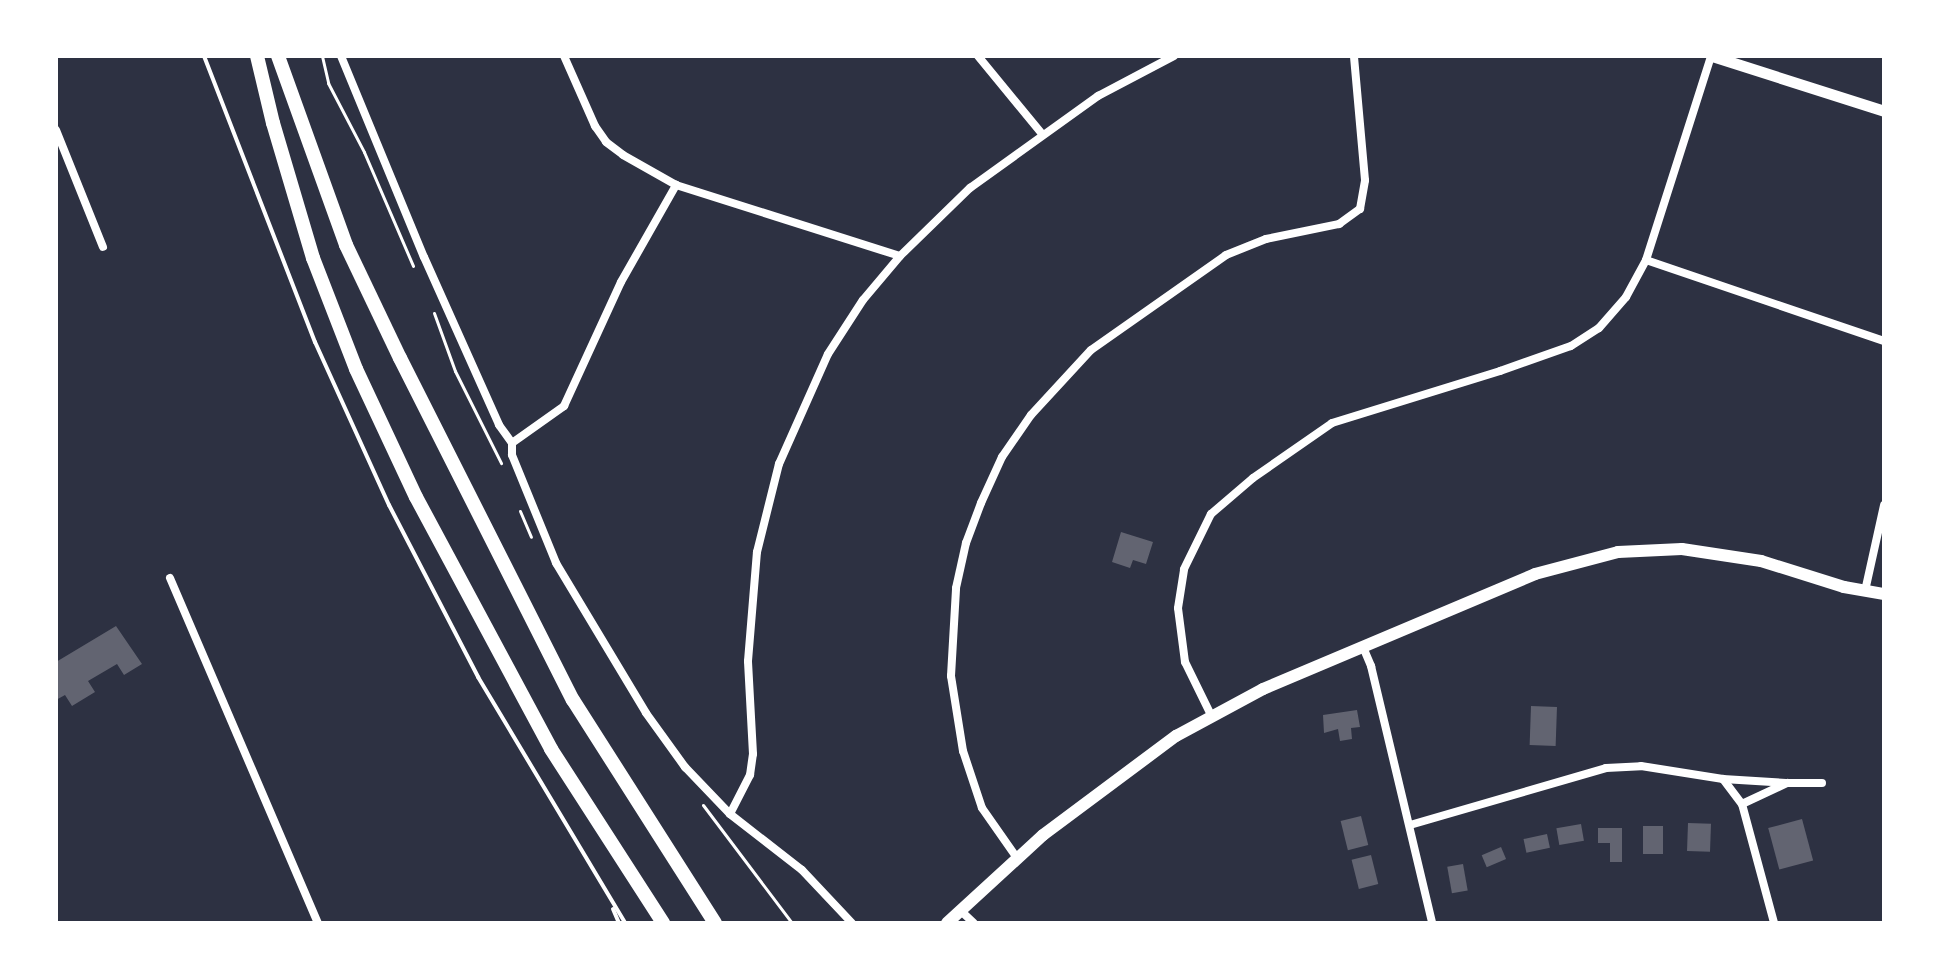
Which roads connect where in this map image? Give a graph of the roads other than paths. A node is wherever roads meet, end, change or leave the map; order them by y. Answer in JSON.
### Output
{"nodes":[{"id":1,"x":204,"y":56,"type":"edge"},
{"id":2,"x":257,"y":56,"type":"edge"},
{"id":3,"x":278,"y":56,"type":"edge"},
{"id":4,"x":341,"y":56,"type":"edge"},
{"id":5,"x":564,"y":56,"type":"edge"},
{"id":6,"x":978,"y":56,"type":"edge"},
{"id":7,"x":1174,"y":56,"type":"edge"},
{"id":8,"x":1354,"y":56,"type":"edge"},
{"id":9,"x":1712,"y":56,"type":"edge"},
{"id":10,"x":1884,"y":111,"type":"edge"},
{"id":11,"x":56,"y":130,"type":"edge"},
{"id":12,"x":1043,"y":135,"type":"junction"},
{"id":13,"x":676,"y":185,"type":"junction"},
{"id":14,"x":103,"y":247,"type":"dead end"},
{"id":15,"x":900,"y":256,"type":"junction"},
{"id":16,"x":1646,"y":260,"type":"junction"},
{"id":17,"x":1884,"y":341,"type":"edge"},
{"id":18,"x":512,"y":443,"type":"junction"},
{"id":19,"x":1884,"y":505,"type":"edge"},
{"id":20,"x":170,"y":578,"type":"dead end"},
{"id":21,"x":1865,"y":591,"type":"junction"},
{"id":22,"x":1884,"y":594,"type":"edge"},
{"id":23,"x":1363,"y":647,"type":"junction"},
{"id":24,"x":1211,"y":715,"type":"junction"},
{"id":25,"x":1723,"y":779,"type":"junction"},
{"id":26,"x":1787,"y":783,"type":"junction"},
{"id":27,"x":1822,"y":783,"type":"dead end"},
{"id":28,"x":1742,"y":804,"type":"junction"},
{"id":29,"x":730,"y":814,"type":"junction"},
{"id":30,"x":1410,"y":825,"type":"junction"},
{"id":31,"x":1017,"y":858,"type":"junction"},
{"id":32,"x":962,"y":912,"type":"junction"},
{"id":33,"x":318,"y":923,"type":"edge"},
{"id":34,"x":622,"y":923,"type":"edge"},
{"id":35,"x":663,"y":923,"type":"edge"},
{"id":36,"x":715,"y":923,"type":"edge"},
{"id":37,"x":852,"y":923,"type":"edge"},
{"id":38,"x":947,"y":923,"type":"edge"},
{"id":39,"x":974,"y":923,"type":"edge"},
{"id":40,"x":1432,"y":923,"type":"edge"},
{"id":41,"x":1774,"y":923,"type":"edge"}],
"edges":[{"from":1,"to":34,"type":"lane"},
{"from":2,"to":35,"type":"highway"},
{"from":3,"to":36,"type":"highway"},
{"from":4,"to":18,"type":"street"},
{"from":5,"to":13,"type":"street"},
{"from":6,"to":12,"type":"street"},
{"from":7,"to":12,"type":"street"},
{"from":8,"to":31,"type":"street"},
{"from":9,"to":10,"type":"street"},
{"from":9,"to":16,"type":"street"},
{"from":11,"to":14,"type":"street"},
{"from":12,"to":15,"type":"street"},
{"from":13,"to":15,"type":"street"},
{"from":13,"to":18,"type":"street"},
{"from":15,"to":29,"type":"street"},
{"from":16,"to":17,"type":"street"},
{"from":16,"to":24,"type":"street"},
{"from":18,"to":29,"type":"street"},
{"from":19,"to":21,"type":"street"},
{"from":20,"to":33,"type":"street"},
{"from":21,"to":22,"type":"main road"},
{"from":21,"to":23,"type":"main road"},
{"from":23,"to":24,"type":"main road"},
{"from":23,"to":30,"type":"street"},
{"from":24,"to":31,"type":"main road"},
{"from":25,"to":26,"type":"street"},
{"from":25,"to":28,"type":"street"},
{"from":25,"to":30,"type":"street"},
{"from":26,"to":27,"type":"street"},
{"from":26,"to":28,"type":"street"},
{"from":28,"to":41,"type":"street"},
{"from":29,"to":37,"type":"street"},
{"from":30,"to":40,"type":"street"},
{"from":31,"to":32,"type":"main road"},
{"from":32,"to":38,"type":"main road"},
{"from":32,"to":39,"type":"street"}]}
